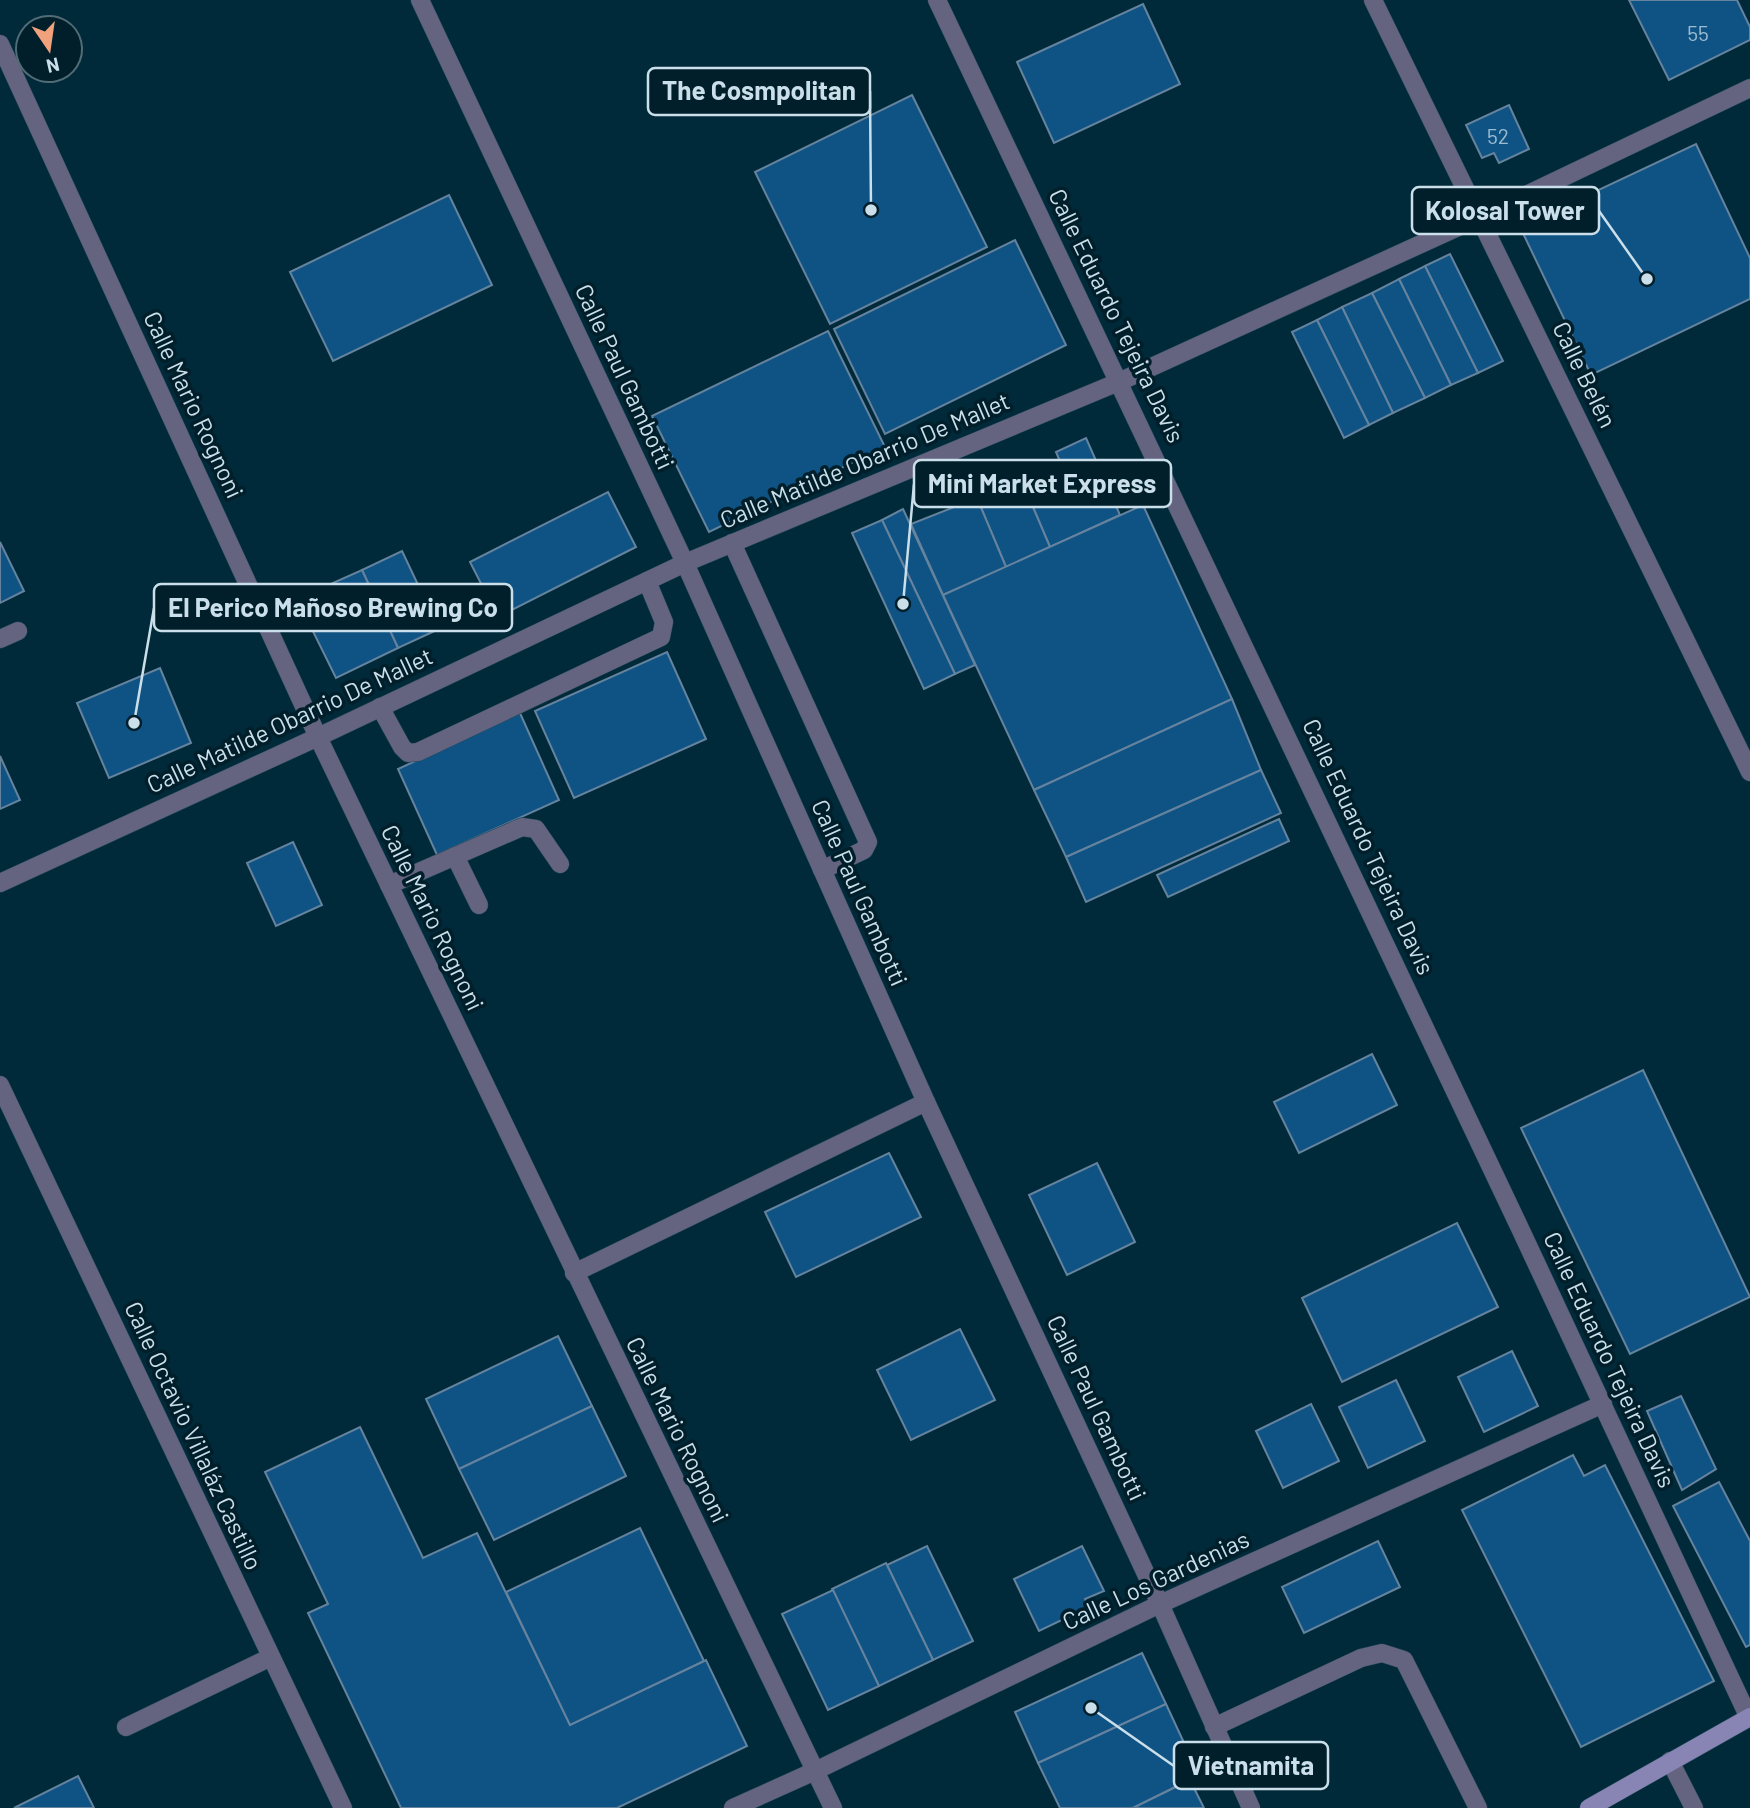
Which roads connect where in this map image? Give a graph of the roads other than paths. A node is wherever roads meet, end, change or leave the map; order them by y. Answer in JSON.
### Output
{"nodes":[{"id":1,"x":420,"y":0,"type":"edge"},
{"id":2,"x":937,"y":0,"type":"edge"},
{"id":3,"x":1373,"y":0,"type":"edge"},
{"id":4,"x":0,"y":44,"type":"edge"},
{"id":5,"x":1750,"y":88,"type":"edge"},
{"id":6,"x":1480,"y":217,"type":"junction"},
{"id":7,"x":1121,"y":381,"type":"junction"},
{"id":8,"x":732,"y":543,"type":"junction"},
{"id":9,"x":685,"y":563,"type":"junction"},
{"id":10,"x":647,"y":581,"type":"junction"},
{"id":11,"x":18,"y":631,"type":"dead end"},
{"id":12,"x":0,"y":639,"type":"edge"},
{"id":13,"x":380,"y":707,"type":"junction"},
{"id":14,"x":318,"y":737,"type":"junction"},
{"id":15,"x":1750,"y":772,"type":"edge"},
{"id":16,"x":455,"y":856,"type":"junction"},
{"id":17,"x":560,"y":864,"type":"dead end"},
{"id":18,"x":822,"y":870,"type":"junction"},
{"id":19,"x":0,"y":883,"type":"edge"},
{"id":20,"x":389,"y":885,"type":"junction"},
{"id":21,"x":479,"y":905,"type":"dead end"},
{"id":22,"x":0,"y":1085,"type":"edge"},
{"id":23,"x":926,"y":1102,"type":"junction"},
{"id":24,"x":4,"y":1106,"type":"edge"},
{"id":25,"x":574,"y":1273,"type":"junction"},
{"id":26,"x":1604,"y":1404,"type":"junction"},
{"id":27,"x":1160,"y":1604,"type":"junction"},
{"id":28,"x":271,"y":1657,"type":"junction"},
{"id":29,"x":1749,"y":1718,"type":"edge"},
{"id":30,"x":125,"y":1727,"type":"dead end"},
{"id":31,"x":1214,"y":1727,"type":"junction"},
{"id":32,"x":1670,"y":1761,"type":"junction"},
{"id":33,"x":815,"y":1771,"type":"junction"},
{"id":34,"x":343,"y":1808,"type":"edge"},
{"id":35,"x":733,"y":1808,"type":"edge"},
{"id":36,"x":833,"y":1808,"type":"edge"},
{"id":37,"x":1251,"y":1808,"type":"edge"},
{"id":38,"x":1478,"y":1808,"type":"edge"},
{"id":39,"x":1589,"y":1808,"type":"edge"},
{"id":40,"x":1694,"y":1808,"type":"edge"}],
"edges":[{"from":1,"to":9,"type":"street","name":"Calle Paul Gambotti"},
{"from":2,"to":7,"type":"street","name":"Calle Eduardo Tejeira Davis"},
{"from":3,"to":6,"type":"street","name":"Calle Belén"},
{"from":4,"to":14,"type":"street","name":"Calle Mario Rognoni"},
{"from":5,"to":6,"type":"street","name":"Calle Matilde Obarrio De Mallet"},
{"from":6,"to":7,"type":"street","name":"Calle Matilde Obarrio De Mallet"},
{"from":6,"to":15,"type":"street","name":"Calle Belén"},
{"from":7,"to":8,"type":"street","name":"Calle Matilde Obarrio De Mallet"},
{"from":7,"to":26,"type":"street","name":"Calle Eduardo Tejeira Davis"},
{"from":8,"to":9,"type":"street","name":"Calle Matilde Obarrio De Mallet"},
{"from":8,"to":18,"type":"street"},
{"from":9,"to":10,"type":"street","name":"Calle Matilde Obarrio De Mallet"},
{"from":9,"to":18,"type":"street","name":"Calle Paul Gambotti"},
{"from":10,"to":13,"type":"street","name":"Calle Matilde Obarrio De Mallet"},
{"from":10,"to":13,"type":"street"},
{"from":11,"to":12,"type":"street"},
{"from":13,"to":14,"type":"street","name":"Calle Matilde Obarrio De Mallet"},
{"from":14,"to":19,"type":"street","name":"Calle Matilde Obarrio De Mallet"},
{"from":14,"to":20,"type":"street","name":"Calle Mario Rognoni"},
{"from":16,"to":17,"type":"street"},
{"from":16,"to":20,"type":"street"},
{"from":16,"to":21,"type":"street"},
{"from":18,"to":23,"type":"street","name":"Calle Paul Gambotti"},
{"from":20,"to":25,"type":"street","name":"Calle Mario Rognoni"},
{"from":22,"to":24,"type":"street","name":"Calle Octavio Villaláz Castillo"},
{"from":23,"to":25,"type":"street"},
{"from":23,"to":27,"type":"street","name":"Calle Paul Gambotti"},
{"from":24,"to":28,"type":"street","name":"Calle Octavio Villaláz Castillo"},
{"from":25,"to":33,"type":"street","name":"Calle Mario Rognoni"},
{"from":26,"to":27,"type":"street","name":"Calle Los Gardenias"},
{"from":26,"to":29,"type":"street","name":"Calle Eduardo Tejeira Davis"},
{"from":27,"to":31,"type":"street","name":"Calle Paul Gambotti"},
{"from":27,"to":33,"type":"street","name":"Calle Los Gardenias"},
{"from":28,"to":30,"type":"street"},
{"from":28,"to":34,"type":"street","name":"Calle Octavio Villaláz Castillo"},
{"from":29,"to":32,"type":"street"},
{"from":31,"to":37,"type":"street","name":"Calle Paul Gambotti"},
{"from":31,"to":38,"type":"street"},
{"from":32,"to":39,"type":"street"},
{"from":32,"to":40,"type":"street"},
{"from":33,"to":35,"type":"street","name":"Calle Los Gardenias"},
{"from":33,"to":36,"type":"street","name":"Calle Mario Rognoni"}]}
